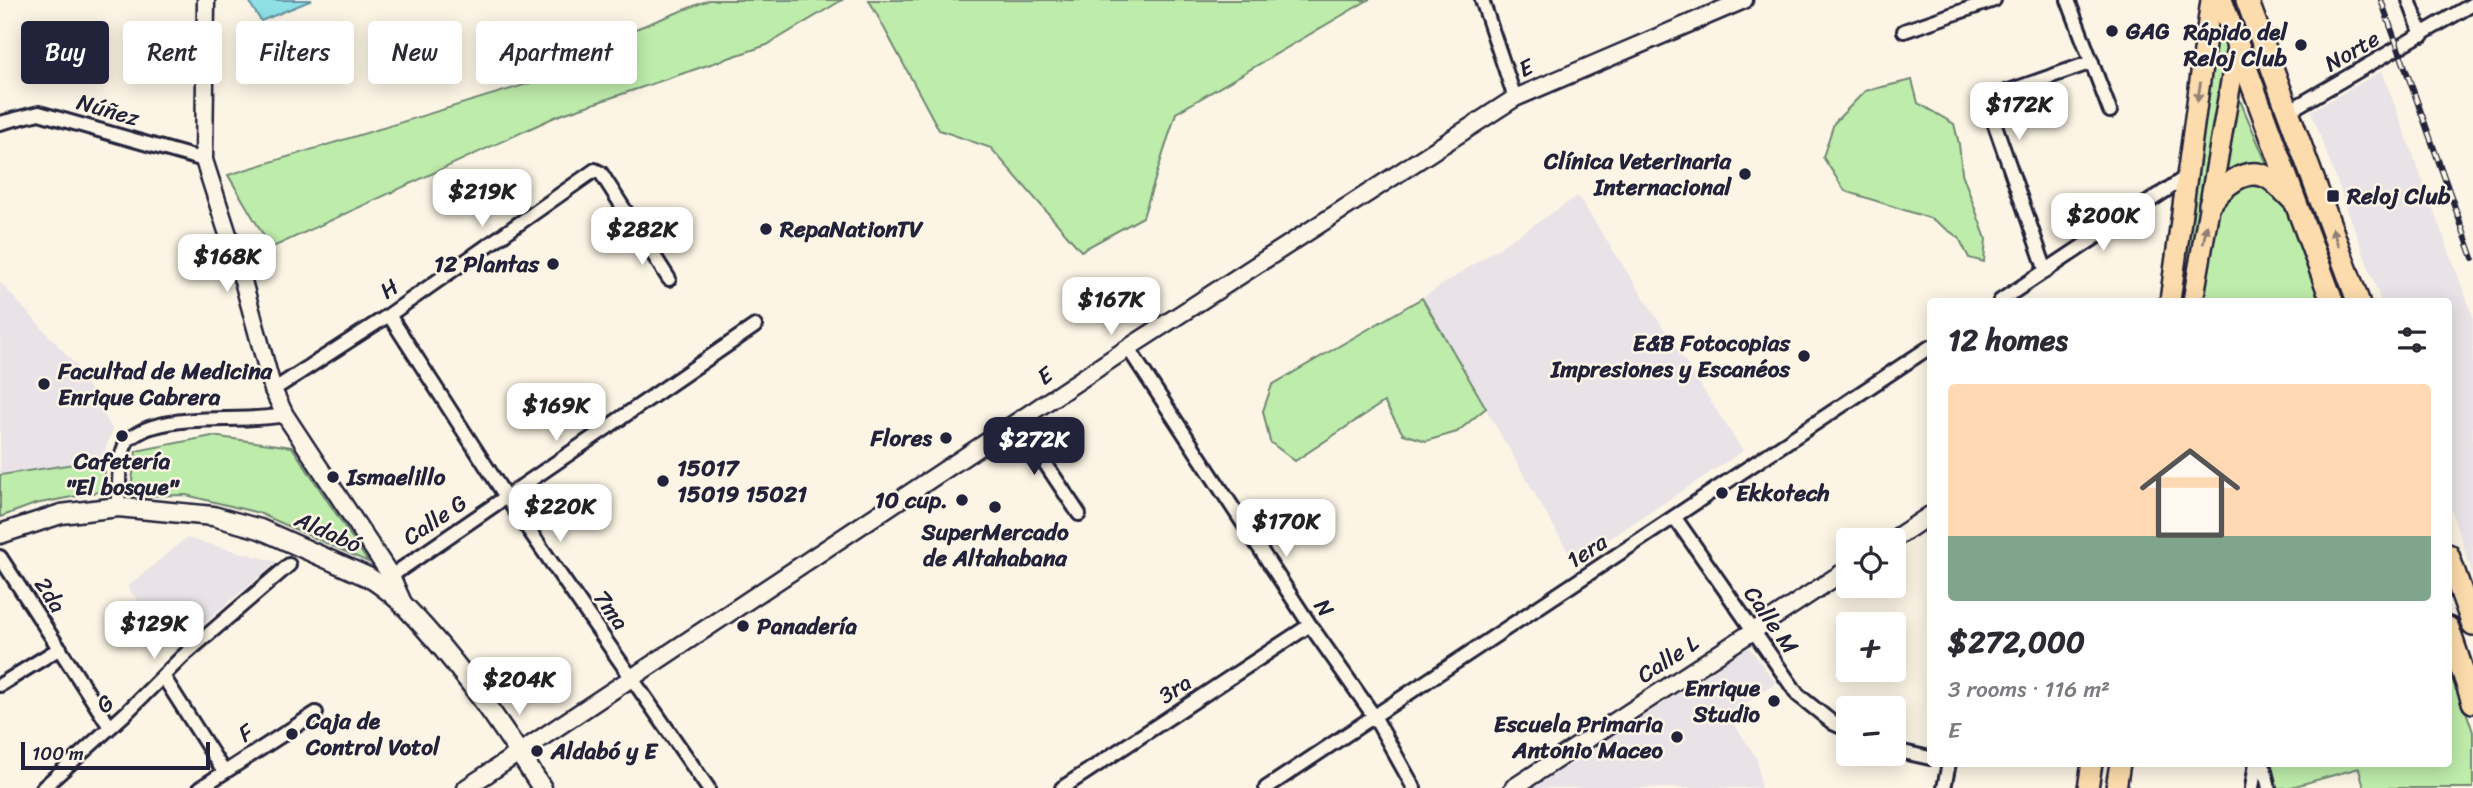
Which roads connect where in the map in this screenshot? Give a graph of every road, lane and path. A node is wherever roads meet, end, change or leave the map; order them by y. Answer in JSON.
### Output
{"nodes":[{"id":1,"x":206,"y":0,"type":"edge"},
{"id":2,"x":1482,"y":0,"type":"edge"},
{"id":3,"x":1744,"y":0,"type":"edge"},
{"id":4,"x":1994,"y":0,"type":"edge"},
{"id":5,"x":2068,"y":0,"type":"edge"},
{"id":6,"x":2211,"y":0,"type":"edge"},
{"id":7,"x":2221,"y":0,"type":"edge"},
{"id":8,"x":2246,"y":0,"type":"edge"},
{"id":9,"x":2409,"y":0,"type":"edge"},
{"id":10,"x":2473,"y":4,"type":"edge"},
{"id":11,"x":1905,"y":31,"type":"dead end"},
{"id":12,"x":2422,"y":35,"type":"junction"},
{"id":13,"x":2237,"y":47,"type":"junction"},
{"id":14,"x":2092,"y":62,"type":"junction"},
{"id":15,"x":1515,"y":98,"type":"junction"},
{"id":16,"x":2110,"y":111,"type":"dead end"},
{"id":17,"x":2287,"y":112,"type":"junction"},
{"id":18,"x":0,"y":123,"type":"edge"},
{"id":19,"x":2277,"y":153,"type":"junction"},
{"id":20,"x":204,"y":160,"type":"junction"},
{"id":21,"x":2186,"y":177,"type":"junction"},
{"id":22,"x":2210,"y":204,"type":"junction"},
{"id":23,"x":2297,"y":204,"type":"junction"},
{"id":24,"x":2046,"y":271,"type":"junction"},
{"id":25,"x":669,"y":279,"type":"dead end"},
{"id":26,"x":2005,"y":298,"type":"edge"},
{"id":27,"x":2170,"y":298,"type":"edge"},
{"id":28,"x":2194,"y":298,"type":"edge"},
{"id":29,"x":2332,"y":298,"type":"edge"},
{"id":30,"x":2357,"y":298,"type":"edge"},
{"id":31,"x":388,"y":315,"type":"junction"},
{"id":32,"x":755,"y":326,"type":"dead end"},
{"id":33,"x":1128,"y":348,"type":"junction"},
{"id":34,"x":1927,"y":349,"type":"edge"},
{"id":35,"x":273,"y":390,"type":"junction"},
{"id":36,"x":285,"y":415,"type":"junction"},
{"id":37,"x":1017,"y":421,"type":"junction"},
{"id":38,"x":506,"y":497,"type":"junction"},
{"id":39,"x":118,"y":507,"type":"junction"},
{"id":40,"x":1079,"y":514,"type":"dead end"},
{"id":41,"x":1927,"y":517,"type":"edge"},
{"id":42,"x":1675,"y":518,"type":"junction"},
{"id":43,"x":1906,"y":531,"type":"edge"},
{"id":44,"x":0,"y":534,"type":"edge"},
{"id":45,"x":0,"y":557,"type":"edge"},
{"id":46,"x":289,"y":565,"type":"dead end"},
{"id":47,"x":2452,"y":566,"type":"edge"},
{"id":48,"x":1836,"y":577,"type":"edge"},
{"id":49,"x":388,"y":581,"type":"junction"},
{"id":50,"x":1310,"y":625,"type":"junction"},
{"id":51,"x":2473,"y":625,"type":"edge"},
{"id":52,"x":1752,"y":632,"type":"junction"},
{"id":53,"x":2452,"y":640,"type":"edge"},
{"id":54,"x":60,"y":648,"type":"junction"},
{"id":55,"x":163,"y":676,"type":"junction"},
{"id":56,"x":632,"y":678,"type":"junction"},
{"id":57,"x":0,"y":685,"type":"edge"},
{"id":58,"x":2473,"y":702,"type":"edge"},
{"id":59,"x":316,"y":713,"type":"dead end"},
{"id":60,"x":1374,"y":716,"type":"junction"},
{"id":61,"x":1836,"y":724,"type":"edge"},
{"id":62,"x":110,"y":727,"type":"junction"},
{"id":63,"x":519,"y":752,"type":"junction"},
{"id":64,"x":1906,"y":753,"type":"edge"},
{"id":65,"x":1927,"y":757,"type":"edge"},
{"id":66,"x":1948,"y":767,"type":"edge"},
{"id":67,"x":2091,"y":767,"type":"edge"},
{"id":68,"x":2119,"y":767,"type":"edge"},
{"id":69,"x":2255,"y":767,"type":"edge"},
{"id":70,"x":2264,"y":767,"type":"edge"},
{"id":71,"x":224,"y":772,"type":"junction"},
{"id":72,"x":43,"y":788,"type":"edge"},
{"id":73,"x":200,"y":788,"type":"edge"},
{"id":74,"x":466,"y":788,"type":"edge"},
{"id":75,"x":542,"y":788,"type":"edge"},
{"id":76,"x":708,"y":788,"type":"edge"},
{"id":77,"x":1062,"y":788,"type":"edge"},
{"id":78,"x":1266,"y":788,"type":"edge"},
{"id":79,"x":1414,"y":788,"type":"edge"},
{"id":80,"x":1513,"y":788,"type":"edge"},
{"id":81,"x":1944,"y":788,"type":"edge"},
{"id":82,"x":2088,"y":788,"type":"edge"},
{"id":83,"x":2116,"y":788,"type":"edge"},
{"id":84,"x":2252,"y":788,"type":"edge"},
{"id":85,"x":2269,"y":788,"type":"edge"}],
"edges":[{"from":1,"to":20,"type":"street"},
{"from":2,"to":15,"type":"street"},
{"from":3,"to":15,"type":"street","name":"E"},
{"from":4,"to":11,"type":"street"},
{"from":5,"to":14,"type":"street"},
{"from":6,"to":21,"type":"main road","one_way":true},
{"from":7,"to":13,"type":"highway"},
{"from":8,"to":13,"type":"highway"},
{"from":8,"to":17,"type":"highway"},
{"from":9,"to":12,"type":"street"},
{"from":10,"to":12,"type":"street","name":"Norte"},
{"from":12,"to":17,"type":"street","name":"Norte"},
{"from":13,"to":19,"type":"highway"},
{"from":13,"to":22,"type":"main road"},
{"from":14,"to":16,"type":"street"},
{"from":14,"to":24,"type":"street"},
{"from":15,"to":33,"type":"street","name":"E"},
{"from":17,"to":19,"type":"highway"},
{"from":30,"to":17,"type":"highway","one_way":true},
{"from":18,"to":20,"type":"street","name":"Núñez"},
{"from":19,"to":23,"type":"highway"},
{"from":20,"to":35,"type":"street"},
{"from":21,"to":24,"type":"street"},
{"from":21,"to":27,"type":"main road"},
{"from":22,"to":23,"type":"highway"},
{"from":28,"to":22,"type":"main road","one_way":true},
{"from":23,"to":29,"type":"highway"},
{"from":24,"to":26,"type":"street"},
{"from":25,"to":31,"type":"street","name":"H"},
{"from":31,"to":35,"type":"street","name":"H"},
{"from":31,"to":38,"type":"street","name":"7ma"},
{"from":32,"to":38,"type":"street","name":"Calle G"},
{"from":33,"to":37,"type":"street","name":"E"},
{"from":33,"to":50,"type":"street","name":"N"},
{"from":34,"to":42,"type":"street","name":"1era"},
{"from":35,"to":36,"type":"street"},
{"from":36,"to":39,"type":"street"},
{"from":36,"to":49,"type":"street"},
{"from":37,"to":40,"type":"street"},
{"from":37,"to":56,"type":"street","name":"E"},
{"from":38,"to":49,"type":"street","name":"Calle G"},
{"from":38,"to":56,"type":"street","name":"7ma"},
{"from":39,"to":44,"type":"main road","name":"Aldabó"},
{"from":39,"to":49,"type":"main road","name":"Aldabó"},
{"from":41,"to":43,"type":"street"},
{"from":42,"to":52,"type":"street","name":"Calle M"},
{"from":42,"to":60,"type":"street","name":"1era"},
{"from":45,"to":54,"type":"street","name":"2da"},
{"from":46,"to":55,"type":"street","name":"G"},
{"from":47,"to":51,"type":"highway"},
{"from":48,"to":52,"type":"street","name":"Calle L"},
{"from":49,"to":63,"type":"main road","name":"Aldabó"},
{"from":50,"to":60,"type":"street","name":"N"},
{"from":50,"to":77,"type":"street","name":"3ra"},
{"from":52,"to":61,"type":"street","name":"Calle M"},
{"from":52,"to":80,"type":"street","name":"Calle L"},
{"from":53,"to":58,"type":"highway"},
{"from":54,"to":57,"type":"street"},
{"from":54,"to":62,"type":"street","name":"2da"},
{"from":55,"to":62,"type":"street","name":"G"},
{"from":55,"to":71,"type":"street"},
{"from":56,"to":63,"type":"street","name":"E"},
{"from":56,"to":76,"type":"street","name":"7ma"},
{"from":59,"to":71,"type":"street","name":"F"},
{"from":60,"to":78,"type":"street","name":"1era"},
{"from":60,"to":79,"type":"street","name":"N"},
{"from":62,"to":72,"type":"street","name":"G"},
{"from":63,"to":74,"type":"street","name":"E"},
{"from":63,"to":75,"type":"main road","name":"Aldabó"},
{"from":64,"to":65,"type":"street"},
{"from":66,"to":81,"type":"street"},
{"from":67,"to":82,"type":"main road"},
{"from":68,"to":83,"type":"main road"},
{"from":69,"to":84,"type":"street"},
{"from":70,"to":85,"type":"street"},
{"from":71,"to":73,"type":"street","name":"F"}]}
